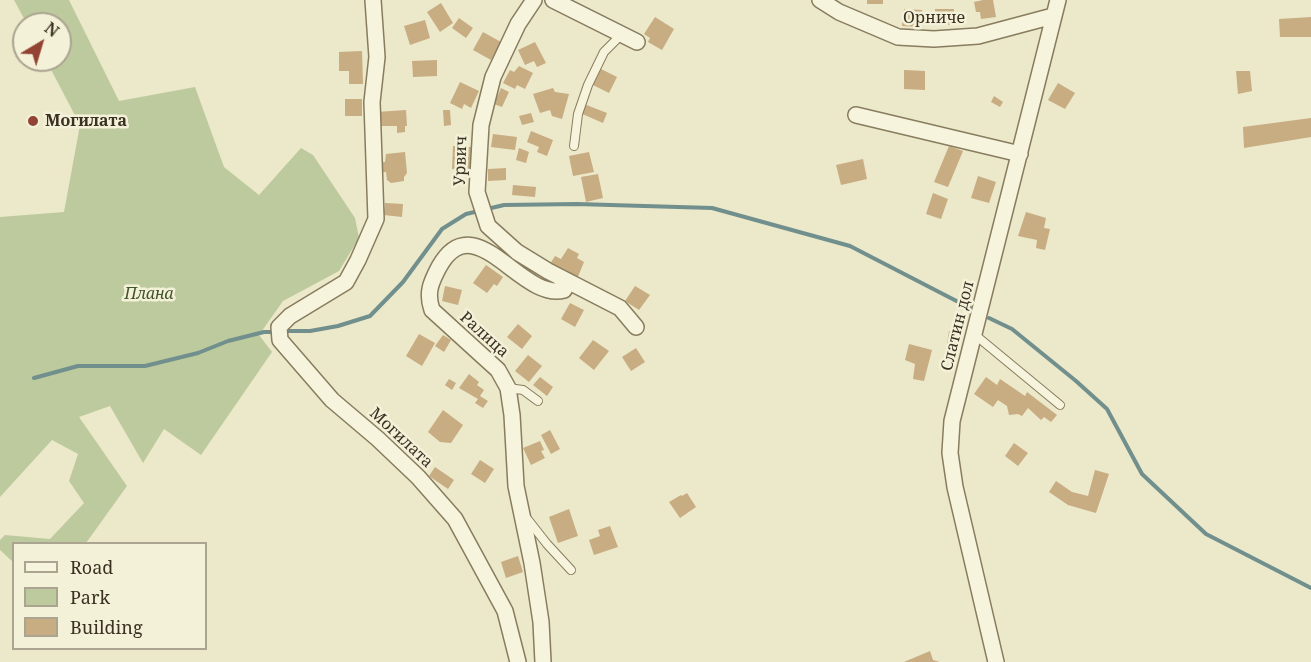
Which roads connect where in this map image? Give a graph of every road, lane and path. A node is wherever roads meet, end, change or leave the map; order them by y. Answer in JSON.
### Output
{"nodes":[{"id":1,"x":374,"y":0,"type":"edge"},
{"id":2,"x":534,"y":0,"type":"edge"},
{"id":3,"x":553,"y":0,"type":"edge"},
{"id":4,"x":820,"y":0,"type":"edge"},
{"id":5,"x":1058,"y":0,"type":"edge"},
{"id":6,"x":1053,"y":16,"type":"junction"},
{"id":7,"x":622,"y":34,"type":"junction"},
{"id":8,"x":637,"y":42,"type":"dead end"},
{"id":9,"x":856,"y":115,"type":"dead end"},
{"id":10,"x":574,"y":146,"type":"dead end"},
{"id":11,"x":1020,"y":154,"type":"junction"},
{"id":12,"x":568,"y":281,"type":"junction"},
{"id":13,"x":636,"y":327,"type":"dead end"},
{"id":14,"x":974,"y":334,"type":"junction"},
{"id":15,"x":508,"y":388,"type":"junction"},
{"id":16,"x":538,"y":401,"type":"dead end"},
{"id":17,"x":1060,"y":405,"type":"dead end"},
{"id":18,"x":522,"y":512,"type":"junction"},
{"id":19,"x":571,"y":570,"type":"dead end"},
{"id":20,"x":518,"y":662,"type":"edge"},
{"id":21,"x":543,"y":662,"type":"edge"},
{"id":22,"x":996,"y":662,"type":"edge"}],
"edges":[{"from":1,"to":20,"type":"street","name":"Могилата"},
{"from":2,"to":12,"type":"street","name":"Урвич"},
{"from":3,"to":7,"type":"street"},
{"from":4,"to":6,"type":"street","name":"Орниче"},
{"from":5,"to":6,"type":"street","name":"Слатин дол"},
{"from":6,"to":11,"type":"street","name":"Слатин дол"},
{"from":7,"to":8,"type":"street"},
{"from":7,"to":10,"type":"lane"},
{"from":9,"to":11,"type":"street"},
{"from":11,"to":14,"type":"street","name":"Слатин дол"},
{"from":12,"to":13,"type":"street","name":"Урвич"},
{"from":12,"to":15,"type":"street","name":"Ралица"},
{"from":14,"to":17,"type":"lane"},
{"from":14,"to":22,"type":"street","name":"Слатин дол"},
{"from":15,"to":16,"type":"lane"},
{"from":15,"to":18,"type":"street","name":"Ралица"},
{"from":18,"to":19,"type":"lane"},
{"from":18,"to":21,"type":"street","name":"Ралица"}]}
